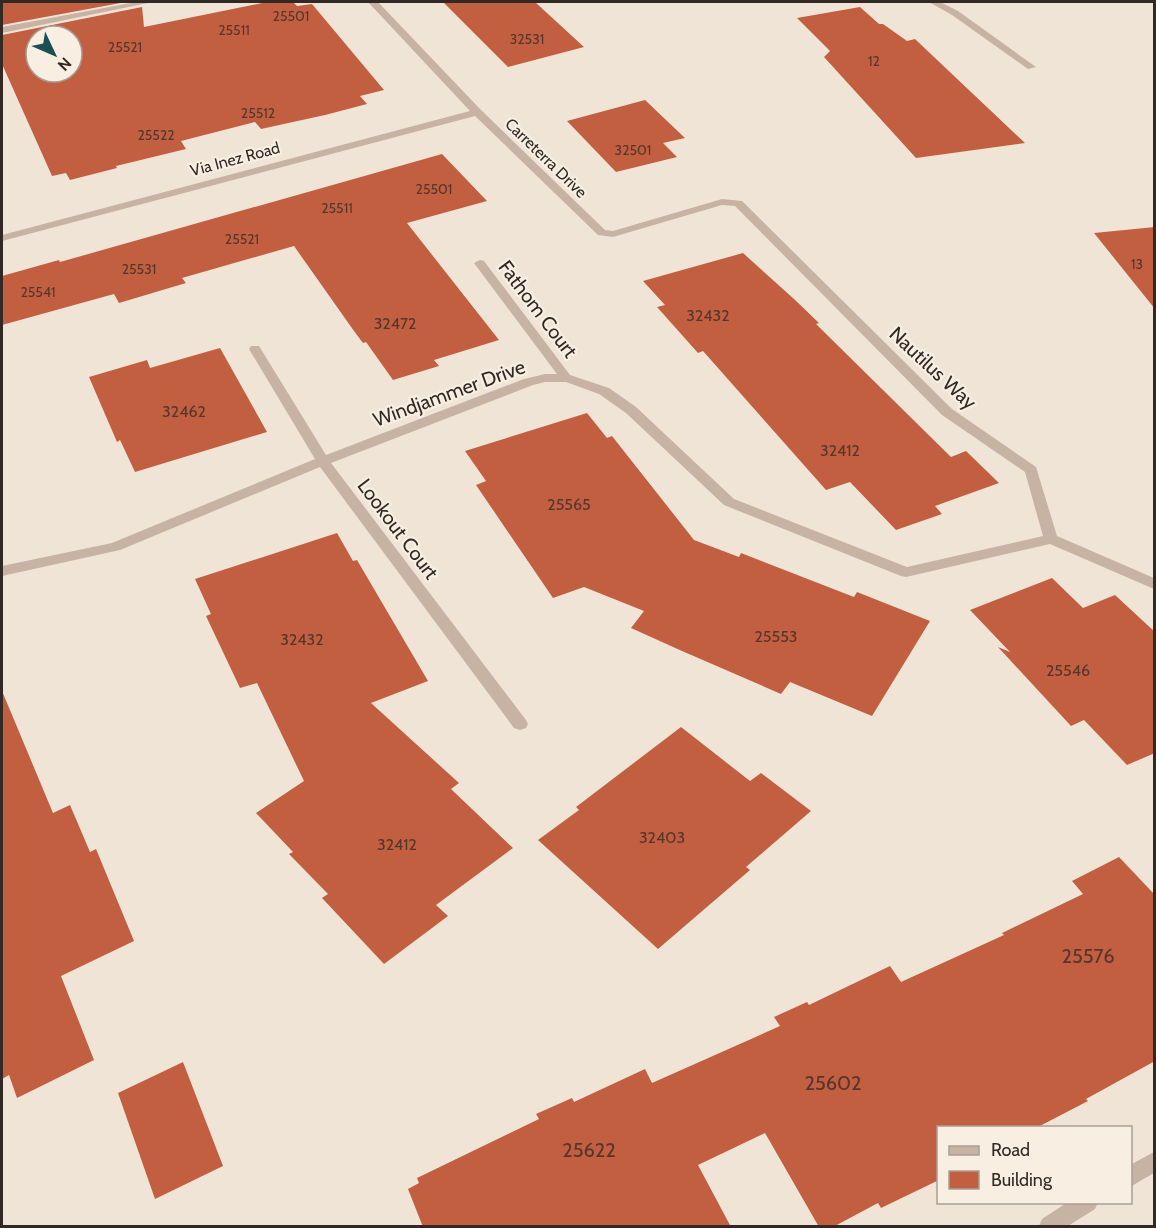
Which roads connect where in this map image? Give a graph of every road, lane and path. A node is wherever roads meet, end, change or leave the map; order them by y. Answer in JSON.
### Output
{"nodes":[{"id":1,"x":148,"y":2,"type":"edge"},
{"id":2,"x":372,"y":2,"type":"edge"},
{"id":3,"x":934,"y":2,"type":"edge"},
{"id":4,"x":2,"y":30,"type":"edge"},
{"id":5,"x":1031,"y":67,"type":"dead end"},
{"id":6,"x":477,"y":112,"type":"junction"},
{"id":7,"x":738,"y":203,"type":"joint"},
{"id":8,"x":2,"y":238,"type":"edge"},
{"id":9,"x":480,"y":263,"type":"dead end"},
{"id":10,"x":255,"y":350,"type":"dead end"},
{"id":11,"x":566,"y":378,"type":"junction"},
{"id":12,"x":323,"y":461,"type":"junction"},
{"id":13,"x":1051,"y":539,"type":"junction"},
{"id":14,"x":2,"y":571,"type":"edge"},
{"id":15,"x":1155,"y":584,"type":"edge"},
{"id":16,"x":520,"y":724,"type":"dead end"},
{"id":17,"x":1155,"y":1162,"type":"edge"},
{"id":18,"x":1132,"y":1176,"type":"edge"},
{"id":19,"x":1086,"y":1204,"type":"edge"},
{"id":20,"x":1049,"y":1227,"type":"edge"}],
"edges":[{"from":1,"to":4,"type":"street"},
{"from":2,"to":6,"type":"street","name":"Carreterra Drive"},
{"from":3,"to":5,"type":"street"},
{"from":6,"to":7,"type":"street","name":"Carreterra Drive"},
{"from":6,"to":8,"type":"street","name":"Via Inez Road"},
{"from":7,"to":13,"type":"street","name":"Nautilus Way"},
{"from":9,"to":11,"type":"street","name":"Fathom Court"},
{"from":10,"to":12,"type":"street","name":"Lookout Court"},
{"from":11,"to":12,"type":"street","name":"Windjammer Drive"},
{"from":11,"to":13,"type":"street","name":"Windjammer Drive"},
{"from":12,"to":14,"type":"street","name":"Windjammer Drive"},
{"from":12,"to":16,"type":"street","name":"Lookout Court"},
{"from":13,"to":15,"type":"street"},
{"from":17,"to":18,"type":"street"},
{"from":19,"to":20,"type":"street"}]}
